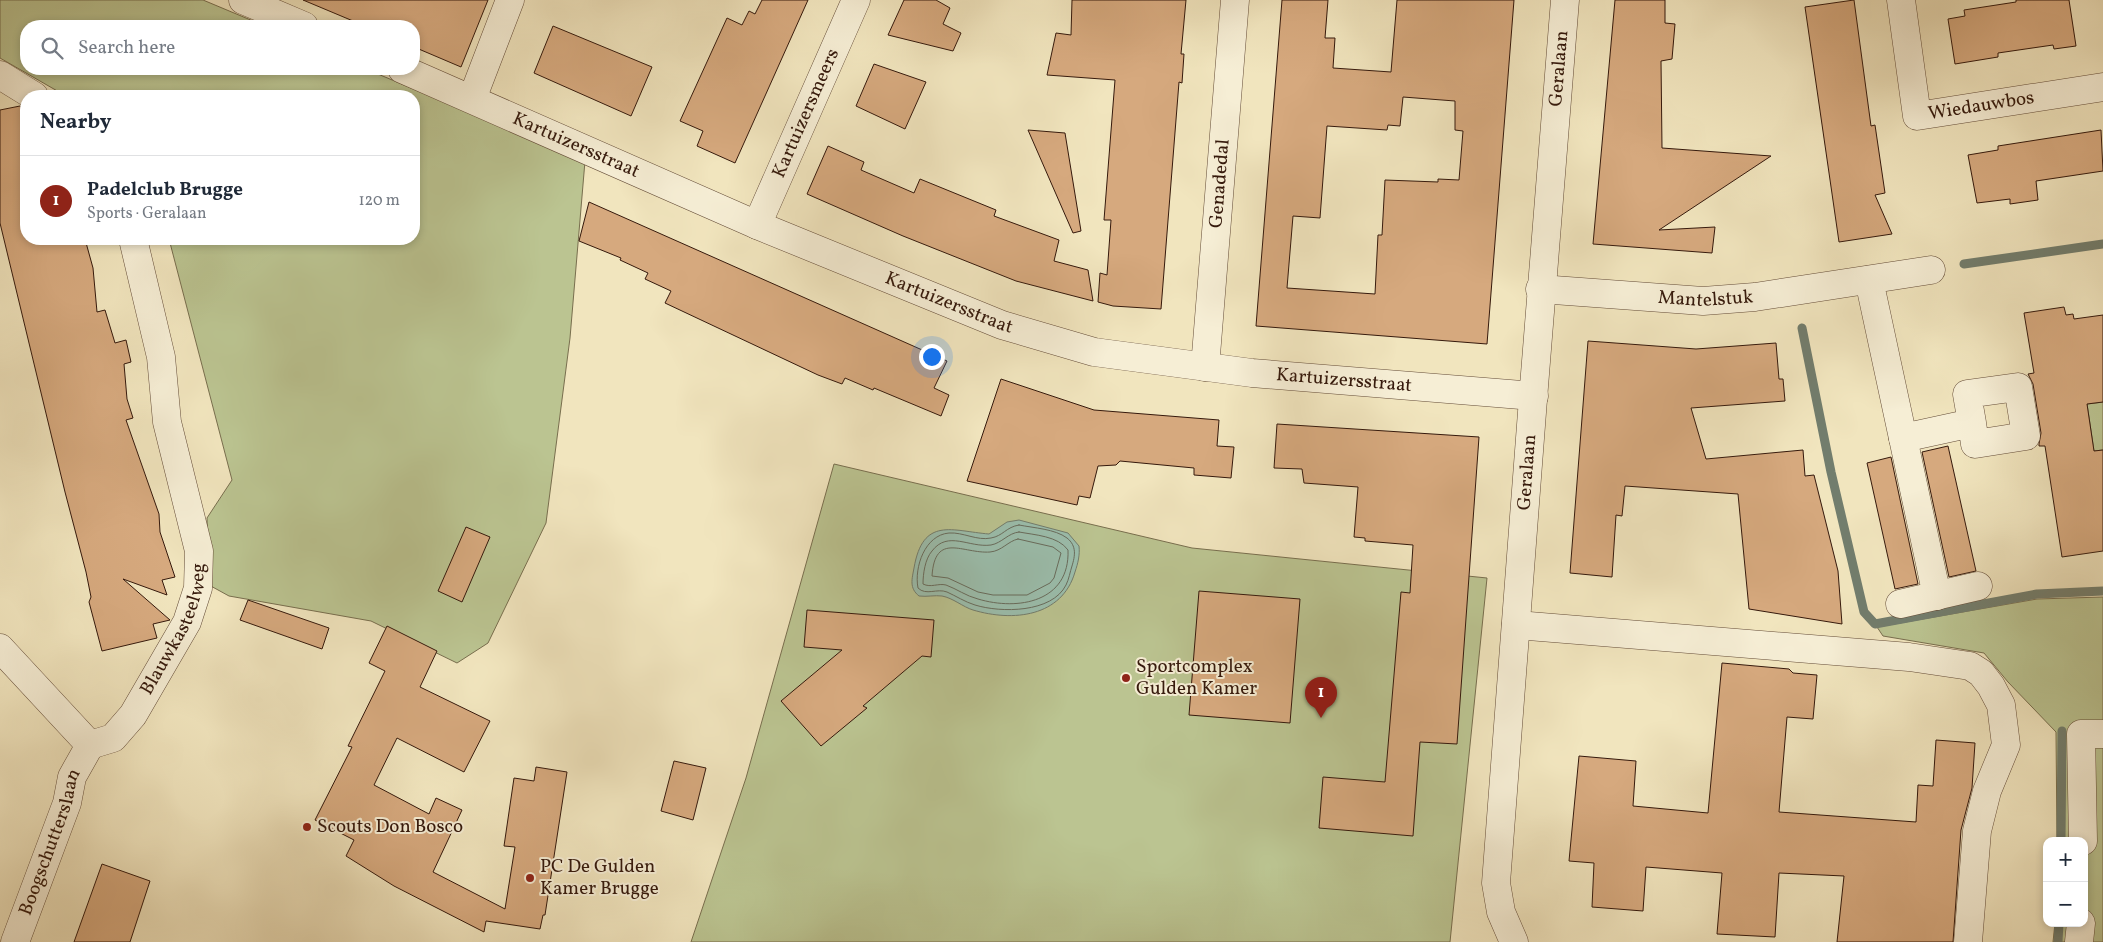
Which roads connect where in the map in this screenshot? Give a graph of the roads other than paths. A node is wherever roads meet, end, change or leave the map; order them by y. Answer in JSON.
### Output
{"nodes":[{"id":1,"x":243,"y":0,"type":"edge"},
{"id":2,"x":510,"y":0,"type":"edge"},
{"id":3,"x":856,"y":0,"type":"edge"},
{"id":4,"x":1235,"y":0,"type":"edge"},
{"id":5,"x":1565,"y":0,"type":"edge"},
{"id":6,"x":1901,"y":0,"type":"edge"},
{"id":7,"x":272,"y":6,"type":"edge"},
{"id":8,"x":294,"y":20,"type":"edge"},
{"id":9,"x":0,"y":75,"type":"edge"},
{"id":10,"x":416,"y":75,"type":"edge"},
{"id":11,"x":2103,"y":87,"type":"edge"},
{"id":12,"x":24,"y":90,"type":"edge"},
{"id":13,"x":472,"y":99,"type":"junction"},
{"id":14,"x":757,"y":225,"type":"junction"},
{"id":15,"x":134,"y":245,"type":"edge"},
{"id":16,"x":1931,"y":270,"type":"dead end"},
{"id":17,"x":1870,"y":280,"type":"junction"},
{"id":18,"x":1540,"y":289,"type":"junction"},
{"id":19,"x":1205,"y":367,"type":"junction"},
{"id":20,"x":1534,"y":396,"type":"junction"},
{"id":21,"x":1972,"y":423,"type":"dead end"},
{"id":22,"x":1903,"y":438,"type":"junction"},
{"id":23,"x":1978,"y":586,"type":"dead end"},
{"id":24,"x":1936,"y":596,"type":"junction"},
{"id":25,"x":1900,"y":604,"type":"dead end"},
{"id":26,"x":1516,"y":625,"type":"junction"},
{"id":27,"x":0,"y":648,"type":"edge"},
{"id":28,"x":2103,"y":734,"type":"edge"},
{"id":29,"x":90,"y":745,"type":"junction"},
{"id":30,"x":2082,"y":837,"type":"edge"},
{"id":31,"x":2081,"y":927,"type":"edge"},
{"id":32,"x":15,"y":942,"type":"edge"},
{"id":33,"x":1514,"y":942,"type":"edge"},
{"id":34,"x":1968,"y":942,"type":"edge"},
{"id":35,"x":2079,"y":942,"type":"edge"}],
"edges":[{"from":1,"to":7,"type":"street"},
{"from":2,"to":13,"type":"street"},
{"from":3,"to":14,"type":"street","name":"Kartuizersmeers"},
{"from":4,"to":19,"type":"street","name":"Genadedal"},
{"from":5,"to":18,"type":"street","name":"Geralaan"},
{"from":6,"to":11,"type":"street","name":"Wiedauwbos"},
{"from":7,"to":8,"type":"street"},
{"from":9,"to":12,"type":"street"},
{"from":10,"to":13,"type":"street","name":"Kartuizersstraat"},
{"from":13,"to":14,"type":"street","name":"Kartuizersstraat"},
{"from":14,"to":19,"type":"street","name":"Kartuizersstraat"},
{"from":15,"to":29,"type":"street","name":"Blauwkasteelweg"},
{"from":16,"to":17,"type":"street","name":"Mantelstuk"},
{"from":17,"to":18,"type":"street","name":"Mantelstuk"},
{"from":17,"to":22,"type":"street"},
{"from":18,"to":20,"type":"street","name":"Geralaan"},
{"from":19,"to":20,"type":"street","name":"Kartuizersstraat"},
{"from":20,"to":26,"type":"street","name":"Geralaan"},
{"from":21,"to":22,"type":"street"},
{"from":22,"to":24,"type":"street"},
{"from":23,"to":24,"type":"street"},
{"from":24,"to":25,"type":"street"},
{"from":26,"to":33,"type":"street","name":"Geralaan"},
{"from":26,"to":34,"type":"street"},
{"from":27,"to":29,"type":"street"},
{"from":28,"to":30,"type":"street"},
{"from":29,"to":32,"type":"street","name":"Boogschutterslaan"},
{"from":31,"to":35,"type":"street"}]}
